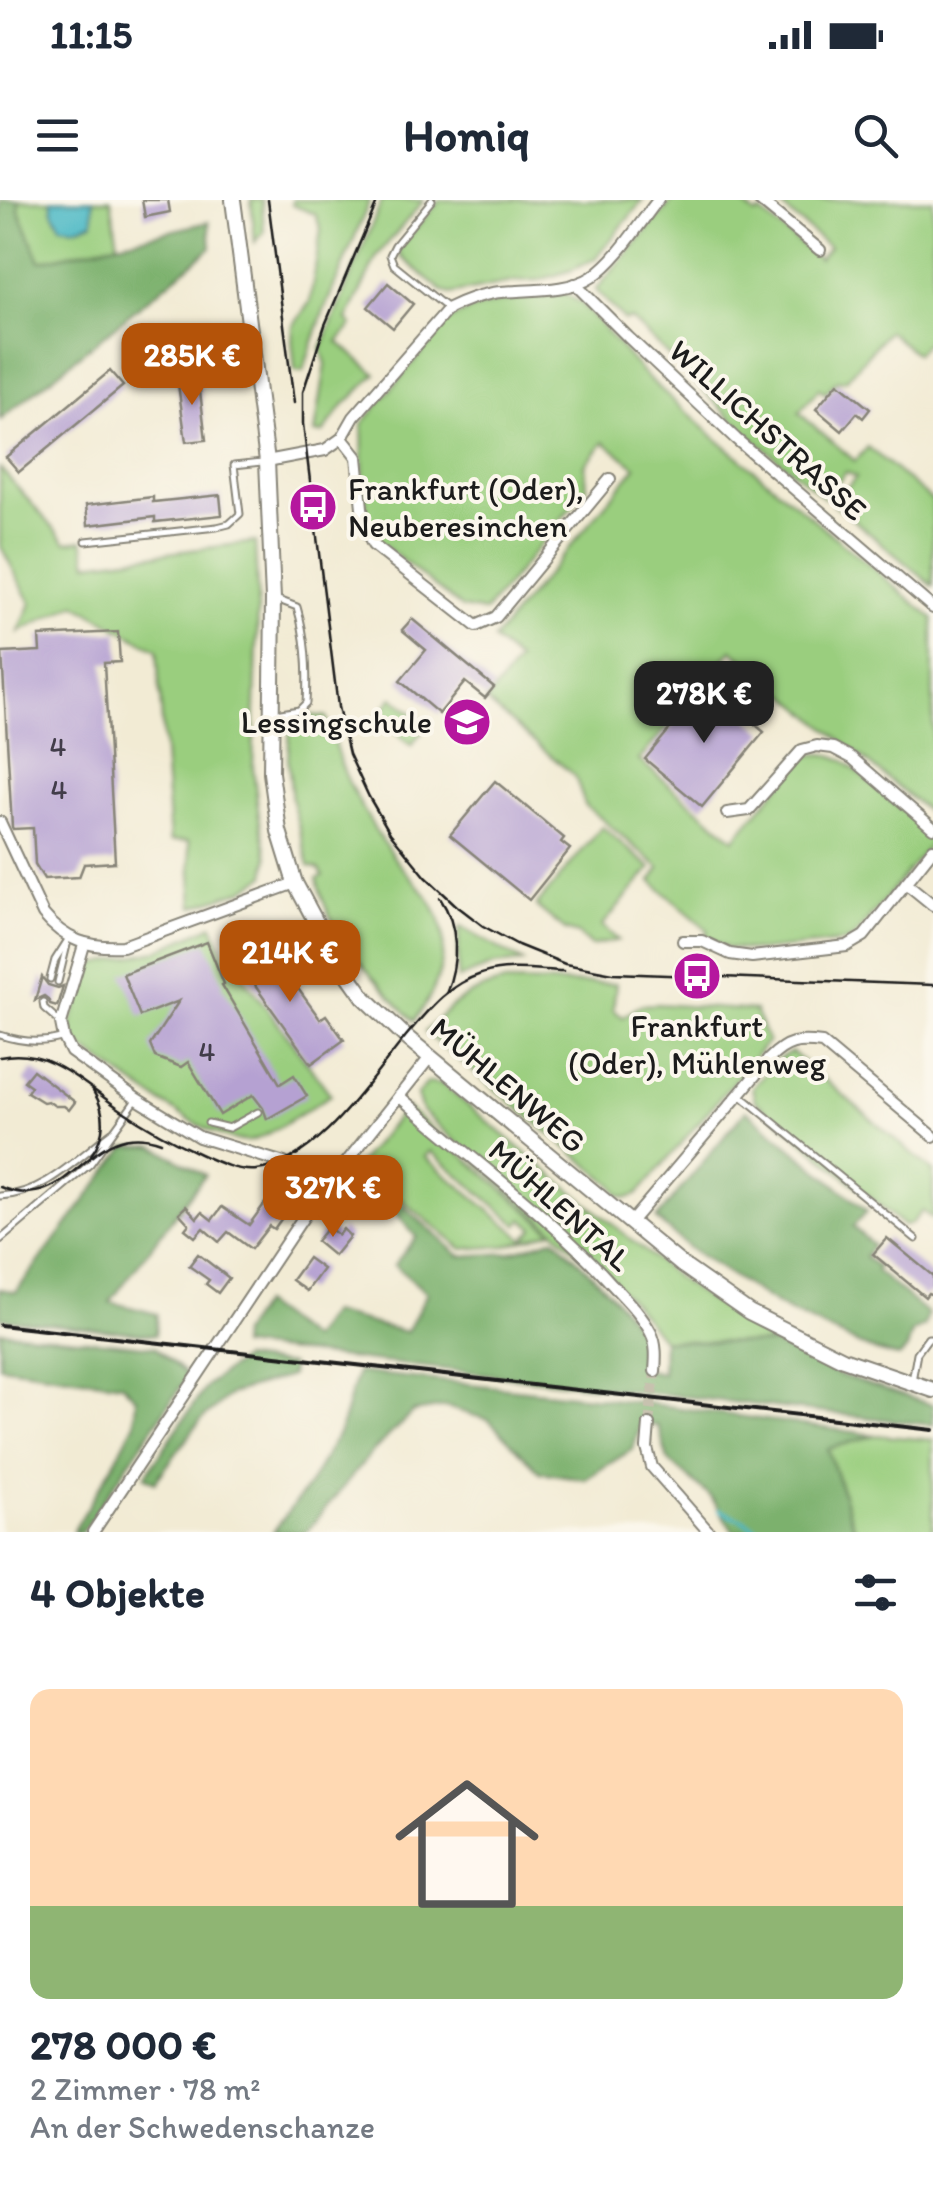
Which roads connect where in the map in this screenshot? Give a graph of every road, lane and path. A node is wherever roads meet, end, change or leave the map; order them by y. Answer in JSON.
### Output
{"nodes":[{"id":1,"x":233,"y":200,"type":"edge"},
{"id":2,"x":432,"y":200,"type":"edge"},
{"id":3,"x":658,"y":200,"type":"edge"},
{"id":4,"x":759,"y":200,"type":"edge"},
{"id":5,"x":820,"y":250,"type":"dead end"},
{"id":6,"x":576,"y":284,"type":"junction"},
{"id":7,"x":449,"y":308,"type":"junction"},
{"id":8,"x":342,"y":438,"type":"junction"},
{"id":9,"x":267,"y":461,"type":"junction"},
{"id":10,"x":610,"y":479,"type":"dead end"},
{"id":11,"x":86,"y":541,"type":"dead end"},
{"id":12,"x":273,"y":599,"type":"junction"},
{"id":13,"x":933,"y":608,"type":"edge"},
{"id":14,"x":272,"y":714,"type":"junction"},
{"id":15,"x":727,"y":814,"type":"dead end"},
{"id":16,"x":0,"y":822,"type":"edge"},
{"id":17,"x":933,"y":828,"type":"edge"},
{"id":18,"x":933,"y":849,"type":"edge"},
{"id":19,"x":295,"y":882,"type":"junction"},
{"id":20,"x":906,"y":883,"type":"junction"},
{"id":21,"x":933,"y":905,"type":"edge"},
{"id":22,"x":69,"y":938,"type":"junction"},
{"id":23,"x":683,"y":940,"type":"dead end"},
{"id":24,"x":84,"y":945,"type":"junction"},
{"id":25,"x":50,"y":980,"type":"dead end"},
{"id":26,"x":58,"y":982,"type":"dead end"},
{"id":27,"x":43,"y":1002,"type":"dead end"},
{"id":28,"x":51,"y":1004,"type":"dead end"},
{"id":29,"x":57,"y":1019,"type":"junction"},
{"id":30,"x":0,"y":1036,"type":"edge"},
{"id":31,"x":64,"y":1038,"type":"junction"},
{"id":32,"x":431,"y":1056,"type":"junction"},
{"id":33,"x":739,"y":1094,"type":"junction"},
{"id":34,"x":399,"y":1096,"type":"junction"},
{"id":35,"x":138,"y":1098,"type":"junction"},
{"id":36,"x":258,"y":1112,"type":"dead end"},
{"id":37,"x":208,"y":1123,"type":"dead end"},
{"id":38,"x":116,"y":1129,"type":"junction"},
{"id":39,"x":933,"y":1136,"type":"edge"},
{"id":40,"x":325,"y":1188,"type":"junction"},
{"id":41,"x":0,"y":1196,"type":"edge"},
{"id":42,"x":630,"y":1223,"type":"junction"},
{"id":43,"x":916,"y":1239,"type":"dead end"},
{"id":44,"x":0,"y":1240,"type":"edge"},
{"id":45,"x":933,"y":1338,"type":"edge"},
{"id":46,"x":655,"y":1371,"type":"tunnel mouth"},
{"id":47,"x":912,"y":1384,"type":"junction"},
{"id":48,"x":933,"y":1390,"type":"edge"},
{"id":49,"x":649,"y":1424,"type":"tunnel mouth"},
{"id":50,"x":93,"y":1532,"type":"edge"},
{"id":51,"x":709,"y":1532,"type":"edge"}],
"edges":[{"from":1,"to":9,"type":"street","name":"MÜHLENWEG"},
{"from":2,"to":7,"type":"lane"},
{"from":3,"to":6,"type":"street"},
{"from":4,"to":5,"type":"street"},
{"from":6,"to":7,"type":"street"},
{"from":6,"to":13,"type":"street","name":"WILLICHSTRASSE"},
{"from":7,"to":8,"type":"street"},
{"from":8,"to":9,"type":"street"},
{"from":8,"to":10,"type":"street"},
{"from":9,"to":11,"type":"lane"},
{"from":9,"to":12,"type":"street","name":"MÜHLENWEG"},
{"from":12,"to":14,"type":"street","name":"MÜHLENWEG"},
{"from":12,"to":14,"type":"lane"},
{"from":14,"to":19,"type":"street","name":"MÜHLENWEG"},
{"from":15,"to":17,"type":"street"},
{"from":16,"to":22,"type":"street"},
{"from":18,"to":20,"type":"street"},
{"from":19,"to":24,"type":"street"},
{"from":19,"to":32,"type":"street","name":"MÜHLENWEG"},
{"from":20,"to":21,"type":"street"},
{"from":20,"to":23,"type":"street"},
{"from":22,"to":24,"type":"street"},
{"from":22,"to":25,"type":"lane"},
{"from":22,"to":26,"type":"lane"},
{"from":24,"to":29,"type":"street"},
{"from":27,"to":29,"type":"lane"},
{"from":28,"to":29,"type":"lane"},
{"from":29,"to":31,"type":"street"},
{"from":30,"to":31,"type":"lane"},
{"from":31,"to":35,"type":"street"},
{"from":32,"to":34,"type":"street"},
{"from":32,"to":42,"type":"street","name":"MÜHLENWEG"},
{"from":33,"to":39,"type":"street"},
{"from":33,"to":42,"type":"street"},
{"from":33,"to":43,"type":"lane"},
{"from":34,"to":40,"type":"street"},
{"from":34,"to":46,"type":"street","name":"MÜHLENTAL"},
{"from":35,"to":38,"type":"lane"},
{"from":35,"to":40,"type":"street"},
{"from":36,"to":37,"type":"lane"},
{"from":38,"to":41,"type":"lane"},
{"from":38,"to":44,"type":"lane"},
{"from":40,"to":50,"type":"street"},
{"from":42,"to":47,"type":"street","name":"MÜHLENWEG"},
{"from":45,"to":47,"type":"lane"},
{"from":47,"to":48,"type":"street","name":"MÜHLENWEG"},
{"from":49,"to":51,"type":"street"}]}
